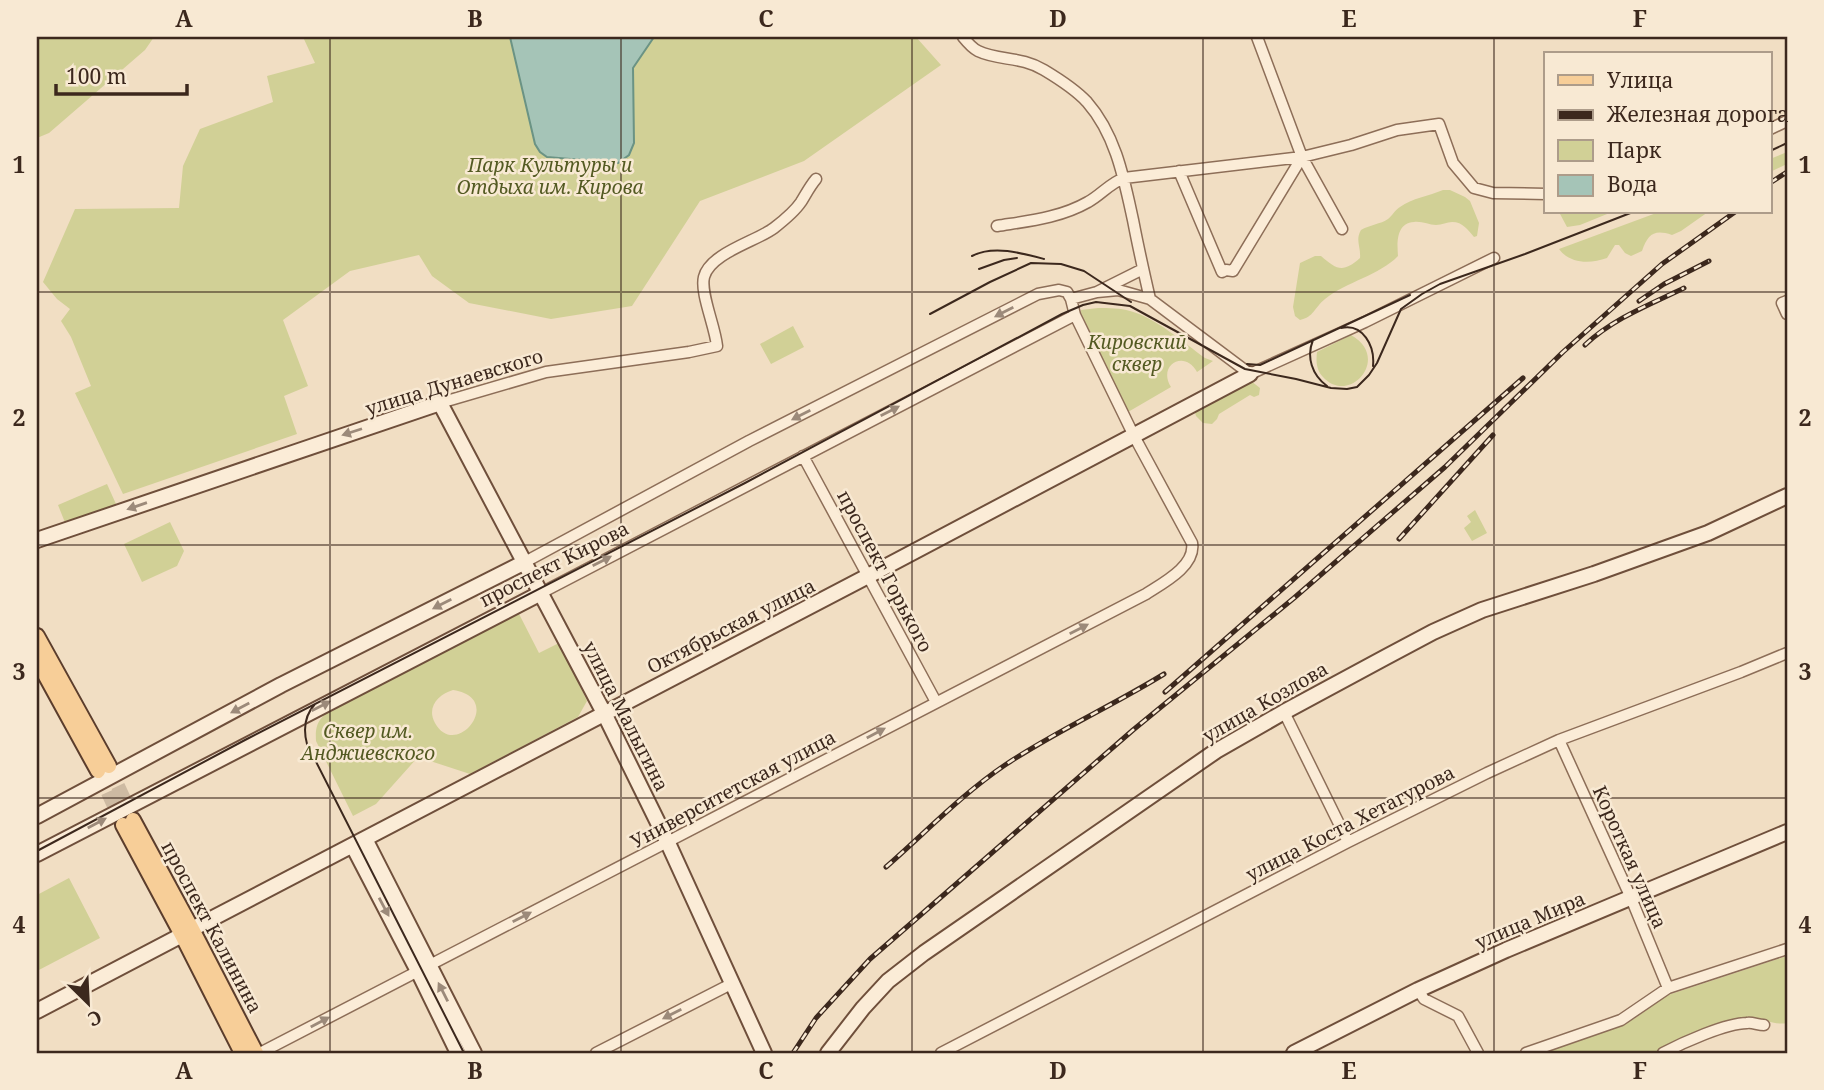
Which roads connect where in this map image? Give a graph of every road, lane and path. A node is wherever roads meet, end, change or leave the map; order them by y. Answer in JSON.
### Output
{"nodes":[{"id":1,"x":963,"y":37,"type":"edge"},
{"id":2,"x":1257,"y":37,"type":"edge"},
{"id":3,"x":1302,"y":157,"type":"junction"},
{"id":4,"x":1179,"y":171,"type":"junction"},
{"id":5,"x":1124,"y":178,"type":"junction"},
{"id":6,"x":816,"y":179,"type":"dead end"},
{"id":7,"x":1544,"y":194,"type":"edge"},
{"id":8,"x":997,"y":226,"type":"dead end"},
{"id":9,"x":1342,"y":229,"type":"dead end"},
{"id":10,"x":1494,"y":258,"type":"dead end"},
{"id":11,"x":1143,"y":269,"type":"junction"},
{"id":12,"x":1097,"y":292,"type":"junction"},
{"id":13,"x":1069,"y":295,"type":"junction"},
{"id":14,"x":1150,"y":299,"type":"junction"},
{"id":15,"x":1785,"y":302,"type":"edge"},
{"id":16,"x":1787,"y":314,"type":"edge"},
{"id":17,"x":1075,"y":315,"type":"junction"},
{"id":18,"x":1250,"y":374,"type":"junction"},
{"id":19,"x":440,"y":403,"type":"junction"},
{"id":20,"x":1134,"y":436,"type":"junction"},
{"id":21,"x":803,"y":456,"type":"junction"},
{"id":22,"x":1787,"y":496,"type":"edge"},
{"id":23,"x":37,"y":540,"type":"edge"},
{"id":24,"x":525,"y":562,"type":"junction"},
{"id":25,"x":868,"y":576,"type":"junction"},
{"id":26,"x":541,"y":593,"type":"junction"},
{"id":27,"x":37,"y":636,"type":"edge"},
{"id":28,"x":1787,"y":653,"type":"edge"},
{"id":29,"x":37,"y":660,"type":"edge"},
{"id":30,"x":936,"y":702,"type":"junction"},
{"id":31,"x":1284,"y":712,"type":"junction"},
{"id":32,"x":604,"y":713,"type":"junction"},
{"id":33,"x":1559,"y":740,"type":"junction"},
{"id":34,"x":37,"y":816,"type":"edge"},
{"id":35,"x":128,"y":822,"type":"tunnel mouth"},
{"id":36,"x":1787,"y":832,"type":"edge"},
{"id":37,"x":1348,"y":842,"type":"junction"},
{"id":38,"x":359,"y":843,"type":"junction"},
{"id":39,"x":668,"y":843,"type":"junction"},
{"id":40,"x":37,"y":854,"type":"edge"},
{"id":41,"x":1631,"y":898,"type":"junction"},
{"id":42,"x":187,"y":932,"type":"junction"},
{"id":43,"x":1787,"y":949,"type":"edge"},
{"id":44,"x":424,"y":968,"type":"junction"},
{"id":45,"x":733,"y":983,"type":"junction"},
{"id":46,"x":1668,"y":988,"type":"junction"},
{"id":47,"x":1419,"y":990,"type":"junction"},
{"id":48,"x":37,"y":1011,"type":"edge"},
{"id":49,"x":1763,"y":1025,"type":"dead end"},
{"id":50,"x":242,"y":1053,"type":"edge"},
{"id":51,"x":258,"y":1053,"type":"edge"},
{"id":52,"x":458,"y":1053,"type":"edge"},
{"id":53,"x":474,"y":1053,"type":"edge"},
{"id":54,"x":597,"y":1053,"type":"edge"},
{"id":55,"x":764,"y":1053,"type":"edge"},
{"id":56,"x":828,"y":1053,"type":"edge"},
{"id":57,"x":942,"y":1053,"type":"edge"},
{"id":58,"x":1294,"y":1053,"type":"edge"},
{"id":59,"x":1478,"y":1053,"type":"edge"},
{"id":60,"x":1526,"y":1053,"type":"edge"},
{"id":61,"x":1663,"y":1053,"type":"edge"}],
"edges":[{"from":1,"to":5,"type":"street"},
{"from":2,"to":3,"type":"street"},
{"from":3,"to":4,"type":"street"},
{"from":3,"to":4,"type":"street"},
{"from":3,"to":7,"type":"street"},
{"from":3,"to":9,"type":"street"},
{"from":4,"to":5,"type":"street"},
{"from":5,"to":8,"type":"street"},
{"from":5,"to":11,"type":"street"},
{"from":6,"to":19,"type":"street","name":"улица Дунаевского"},
{"from":10,"to":18,"type":"street"},
{"from":11,"to":12,"type":"street","name":"проспект Кирова"},
{"from":11,"to":14,"type":"street"},
{"from":12,"to":13,"type":"street","name":"проспект Кирова"},
{"from":12,"to":14,"type":"street"},
{"from":13,"to":17,"type":"street"},
{"from":13,"to":24,"type":"street","name":"проспект Кирова","one_way":true},
{"from":14,"to":18,"type":"street"},
{"from":15,"to":16,"type":"street"},
{"from":17,"to":20,"type":"street"},
{"from":21,"to":17,"type":"street","name":"проспект Кирова","one_way":true},
{"from":18,"to":20,"type":"street","name":"Октябрьская улица"},
{"from":19,"to":23,"type":"street","name":"улица Дунаевского","one_way":true},
{"from":19,"to":24,"type":"street","name":"улица Малыгина"},
{"from":20,"to":25,"type":"street","name":"Октябрьская улица"},
{"from":30,"to":20,"type":"street","name":"Университетская улица","one_way":true},
{"from":21,"to":25,"type":"street","name":"проспект Горького"},
{"from":26,"to":21,"type":"street","name":"проспект Кирова","one_way":true},
{"from":22,"to":31,"type":"street","name":"улица Козлова"},
{"from":24,"to":26,"type":"street","name":"улица Малыгина"},
{"from":24,"to":34,"type":"street","name":"проспект Кирова","one_way":true},
{"from":25,"to":30,"type":"street","name":"проспект Горького"},
{"from":25,"to":32,"type":"street","name":"Октябрьская улица"},
{"from":26,"to":32,"type":"street","name":"улица Малыгина"},
{"from":40,"to":26,"type":"street","name":"проспект Кирова","one_way":true},
{"from":27,"to":29,"type":"main road"},
{"from":28,"to":33,"type":"street","name":"улица Коста Хетагурова"},
{"from":39,"to":30,"type":"street","name":"Университетская улица","one_way":true},
{"from":31,"to":37,"type":"street"},
{"from":31,"to":56,"type":"street","name":"улица Козлова"},
{"from":32,"to":38,"type":"street","name":"Октябрьская улица"},
{"from":32,"to":39,"type":"street","name":"улица Малыгина"},
{"from":33,"to":37,"type":"street","name":"улица Коста Хетагурова"},
{"from":33,"to":41,"type":"street","name":"Короткая улица"},
{"from":35,"to":42,"type":"main road","name":"проспект Калинина"},
{"from":36,"to":41,"type":"street","name":"улица Мира"},
{"from":37,"to":57,"type":"street","name":"улица Коста Хетагурова"},
{"from":38,"to":42,"type":"street","name":"Октябрьская улица"},
{"from":38,"to":44,"type":"street"},
{"from":44,"to":39,"type":"street","name":"Университетская улица","one_way":true},
{"from":39,"to":45,"type":"street","name":"улица Малыгина"},
{"from":41,"to":46,"type":"street","name":"Короткая улица"},
{"from":41,"to":47,"type":"street","name":"улица Мира"},
{"from":42,"to":48,"type":"street","name":"Октябрьская улица"},
{"from":42,"to":50,"type":"main road","name":"проспект Калинина"},
{"from":42,"to":51,"type":"main road","name":"проспект Калинина"},
{"from":43,"to":46,"type":"street"},
{"from":51,"to":44,"type":"street","name":"Университетская улица","one_way":true},
{"from":44,"to":52,"type":"street"},
{"from":53,"to":44,"type":"street","one_way":true},
{"from":45,"to":54,"type":"street","one_way":true},
{"from":45,"to":55,"type":"street","name":"улица Малыгина"},
{"from":46,"to":60,"type":"street"},
{"from":47,"to":58,"type":"street","name":"улица Мира"},
{"from":47,"to":59,"type":"street"},
{"from":49,"to":61,"type":"street"}]}
